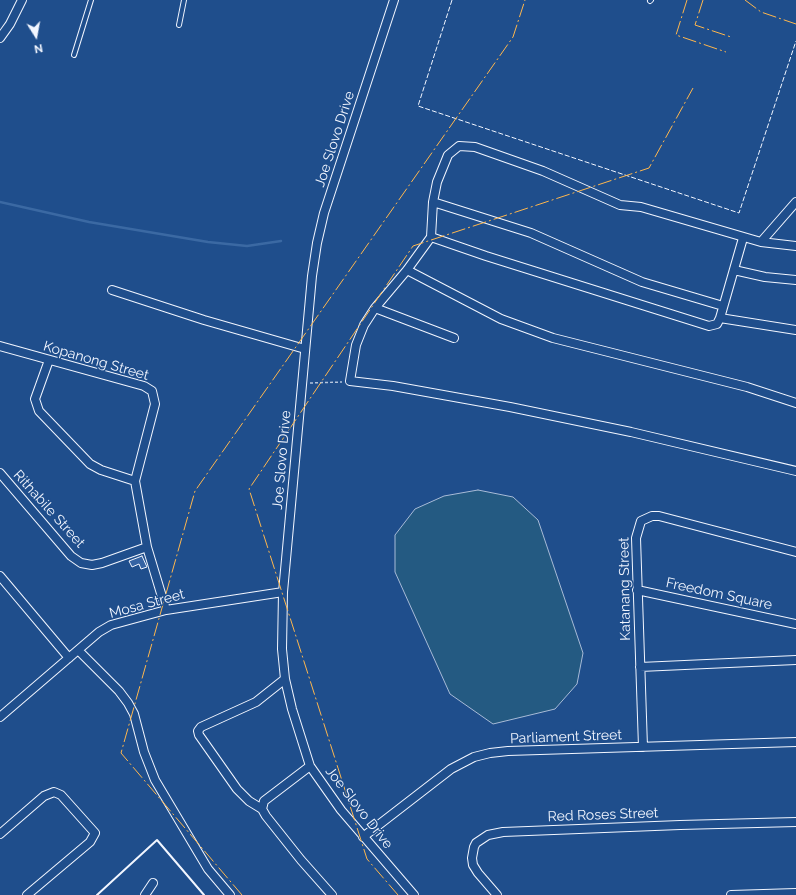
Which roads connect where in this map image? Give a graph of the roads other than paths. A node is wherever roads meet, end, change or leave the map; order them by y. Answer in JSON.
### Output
{"nodes":[{"id":1,"x":22,"y":0,"type":"edge"},
{"id":2,"x":91,"y":0,"type":"edge"},
{"id":3,"x":184,"y":0,"type":"edge"},
{"id":4,"x":394,"y":0,"type":"edge"},
{"id":5,"x":179,"y":25,"type":"dead end"},
{"id":6,"x":0,"y":38,"type":"edge"},
{"id":7,"x":74,"y":55,"type":"dead end"},
{"id":8,"x":433,"y":202,"type":"junction"},
{"id":9,"x":796,"y":202,"type":"edge"},
{"id":10,"x":431,"y":237,"type":"junction"},
{"id":11,"x":743,"y":238,"type":"junction"},
{"id":12,"x":761,"y":242,"type":"junction"},
{"id":13,"x":796,"y":246,"type":"edge"},
{"id":14,"x":407,"y":270,"type":"junction"},
{"id":15,"x":734,"y":270,"type":"junction"},
{"id":16,"x":796,"y":280,"type":"edge"},
{"id":17,"x":112,"y":290,"type":"dead end"},
{"id":18,"x":723,"y":306,"type":"junction"},
{"id":19,"x":375,"y":308,"type":"junction"},
{"id":20,"x":720,"y":318,"type":"junction"},
{"id":21,"x":796,"y":330,"type":"edge"},
{"id":22,"x":454,"y":338,"type":"dead end"},
{"id":23,"x":0,"y":346,"type":"edge"},
{"id":24,"x":305,"y":349,"type":"junction"},
{"id":25,"x":49,"y":360,"type":"junction"},
{"id":26,"x":796,"y":403,"type":"edge"},
{"id":27,"x":796,"y":471,"type":"edge"},
{"id":28,"x":0,"y":474,"type":"edge"},
{"id":29,"x":135,"y":481,"type":"junction"},
{"id":30,"x":147,"y":547,"type":"junction"},
{"id":31,"x":796,"y":552,"type":"edge"},
{"id":32,"x":0,"y":576,"type":"edge"},
{"id":33,"x":637,"y":590,"type":"junction"},
{"id":34,"x":283,"y":592,"type":"junction"},
{"id":35,"x":166,"y":610,"type":"junction"},
{"id":36,"x":796,"y":624,"type":"edge"},
{"id":37,"x":78,"y":650,"type":"junction"},
{"id":38,"x":69,"y":658,"type":"junction"},
{"id":39,"x":796,"y":660,"type":"edge"},
{"id":40,"x":640,"y":667,"type":"junction"},
{"id":41,"x":285,"y":679,"type":"junction"},
{"id":42,"x":0,"y":717,"type":"edge"},
{"id":43,"x":796,"y":742,"type":"edge"},
{"id":44,"x":643,"y":747,"type":"junction"},
{"id":45,"x":310,"y":766,"type":"junction"},
{"id":46,"x":262,"y":809,"type":"junction"},
{"id":47,"x":796,"y":822,"type":"edge"},
{"id":48,"x":0,"y":834,"type":"edge"},
{"id":49,"x":363,"y":837,"type":"junction"},
{"id":50,"x":153,"y":883,"type":"dead end"},
{"id":51,"x":796,"y":893,"type":"edge"},
{"id":52,"x":27,"y":895,"type":"edge"},
{"id":53,"x":146,"y":895,"type":"edge"},
{"id":54,"x":230,"y":895,"type":"edge"},
{"id":55,"x":332,"y":895,"type":"edge"},
{"id":56,"x":414,"y":895,"type":"edge"},
{"id":57,"x":497,"y":895,"type":"edge"},
{"id":58,"x":731,"y":895,"type":"edge"}],
"edges":[{"from":1,"to":6,"type":"street"},
{"from":2,"to":7,"type":"lane"},
{"from":3,"to":5,"type":"lane"},
{"from":4,"to":24,"type":"street","name":"Joe Slovo Drive"},
{"from":8,"to":10,"type":"street"},
{"from":8,"to":11,"type":"street"},
{"from":8,"to":18,"type":"street"},
{"from":9,"to":12,"type":"street"},
{"from":10,"to":14,"type":"street"},
{"from":10,"to":20,"type":"street"},
{"from":11,"to":12,"type":"street"},
{"from":11,"to":15,"type":"street"},
{"from":12,"to":13,"type":"street"},
{"from":14,"to":19,"type":"street"},
{"from":14,"to":26,"type":"street"},
{"from":15,"to":16,"type":"street"},
{"from":15,"to":18,"type":"street"},
{"from":17,"to":24,"type":"street"},
{"from":18,"to":20,"type":"street"},
{"from":19,"to":22,"type":"street"},
{"from":19,"to":27,"type":"street"},
{"from":20,"to":21,"type":"street"},
{"from":23,"to":25,"type":"street","name":"Kopanong Street"},
{"from":24,"to":34,"type":"street","name":"Joe Slovo Drive"},
{"from":25,"to":29,"type":"street"},
{"from":25,"to":29,"type":"street","name":"Kopanong Street"},
{"from":28,"to":30,"type":"street","name":"Rithabile Street"},
{"from":29,"to":30,"type":"street","name":"Kopanong Street"},
{"from":30,"to":35,"type":"street","name":"Kopanong Street"},
{"from":31,"to":33,"type":"street","name":"Katanang Street"},
{"from":32,"to":38,"type":"street"},
{"from":33,"to":36,"type":"street","name":"Freedom Square"},
{"from":33,"to":40,"type":"street","name":"Katanang Street"},
{"from":34,"to":35,"type":"street","name":"Mosa Street"},
{"from":34,"to":41,"type":"street","name":"Joe Slovo Drive"},
{"from":35,"to":37,"type":"street","name":"Mosa Street"},
{"from":37,"to":38,"type":"street","name":"Mosa Street"},
{"from":37,"to":54,"type":"street"},
{"from":38,"to":42,"type":"street","name":"Mosa Street"},
{"from":39,"to":40,"type":"street"},
{"from":40,"to":44,"type":"street","name":"Katanang Street"},
{"from":41,"to":45,"type":"street","name":"Joe Slovo Drive"},
{"from":41,"to":46,"type":"street"},
{"from":43,"to":44,"type":"street","name":"Parliament Street"},
{"from":44,"to":49,"type":"street","name":"Parliament Street"},
{"from":45,"to":46,"type":"street"},
{"from":45,"to":49,"type":"street","name":"Joe Slovo Drive"},
{"from":46,"to":55,"type":"street"},
{"from":47,"to":57,"type":"street","name":"Red Roses Street"},
{"from":48,"to":52,"type":"street"},
{"from":49,"to":56,"type":"street","name":"Joe Slovo Drive"},
{"from":50,"to":53,"type":"street"},
{"from":51,"to":58,"type":"street"}]}
